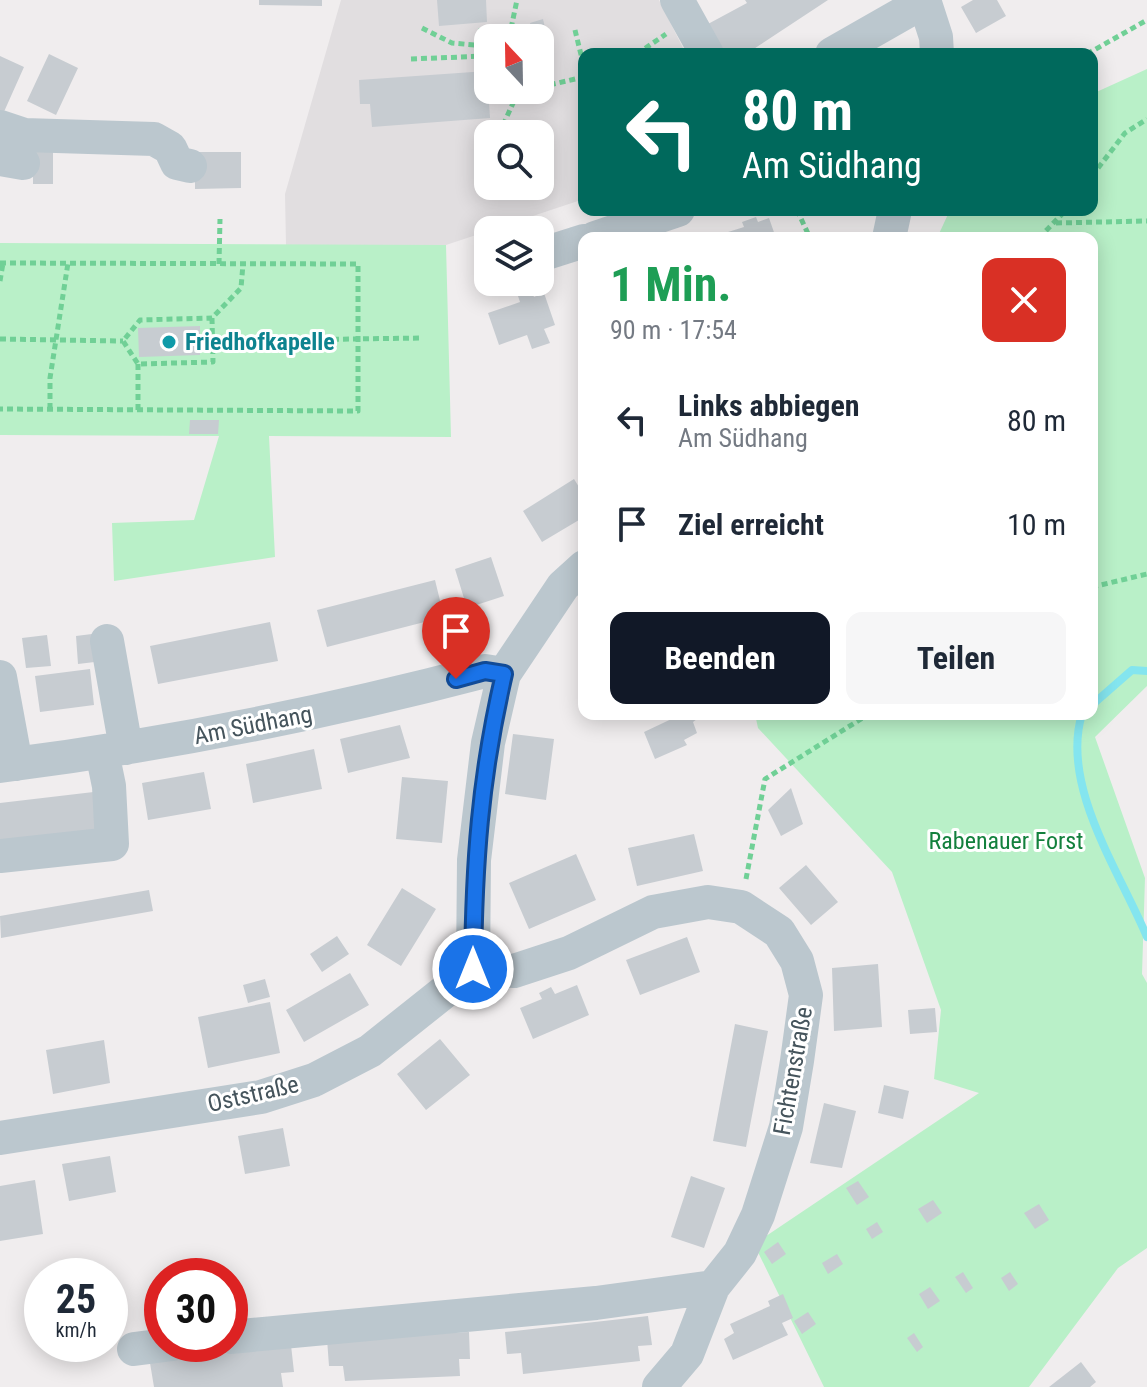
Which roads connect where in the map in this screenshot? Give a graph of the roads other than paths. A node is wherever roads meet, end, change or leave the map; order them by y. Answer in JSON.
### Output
{"nodes":[{"id":1,"x":924,"y":0,"type":"edge"},
{"id":2,"x":690,"y":4,"type":"edge"},
{"id":3,"x":705,"y":48,"type":"edge"},
{"id":4,"x":842,"y":48,"type":"edge"},
{"id":5,"x":937,"y":48,"type":"edge"},
{"id":6,"x":0,"y":127,"type":"edge"},
{"id":7,"x":190,"y":166,"type":"dead end"},
{"id":8,"x":660,"y":216,"type":"edge"},
{"id":9,"x":613,"y":232,"type":"edge"},
{"id":10,"x":578,"y":243,"type":"edge"},
{"id":11,"x":554,"y":251,"type":"edge"},
{"id":12,"x":578,"y":572,"type":"edge"},
{"id":13,"x":107,"y":641,"type":"dead end"},
{"id":14,"x":504,"y":674,"type":"junction"},
{"id":15,"x":13,"y":687,"type":"edge"},
{"id":16,"x":114,"y":750,"type":"junction"},
{"id":17,"x":17,"y":764,"type":"edge"},
{"id":18,"x":0,"y":856,"type":"edge"},
{"id":19,"x":473,"y":969,"type":"junction"},
{"id":20,"x":0,"y":1138,"type":"edge"},
{"id":21,"x":713,"y":1287,"type":"junction"},
{"id":22,"x":248,"y":1335,"type":"edge"},
{"id":23,"x":144,"y":1348,"type":"edge"},
{"id":24,"x":134,"y":1349,"type":"dead end"},
{"id":25,"x":659,"y":1387,"type":"edge"}],
"edges":[{"from":1,"to":4,"type":"street"},
{"from":1,"to":5,"type":"street"},
{"from":2,"to":3,"type":"street"},
{"from":6,"to":7,"type":"street"},
{"from":8,"to":9,"type":"street"},
{"from":10,"to":11,"type":"street"},
{"from":12,"to":14,"type":"street"},
{"from":13,"to":16,"type":"street"},
{"from":14,"to":16,"type":"street","name":"Am Südhang"},
{"from":14,"to":19,"type":"street"},
{"from":15,"to":17,"type":"street"},
{"from":16,"to":17,"type":"street","name":"Am Südhang"},
{"from":16,"to":18,"type":"street"},
{"from":19,"to":20,"type":"street","name":"Oststraße"},
{"from":19,"to":21,"type":"street","name":"Fichtenstraße"},
{"from":21,"to":22,"type":"street"},
{"from":21,"to":25,"type":"street","name":"Fichtenstraße"},
{"from":23,"to":24,"type":"street"}]}
